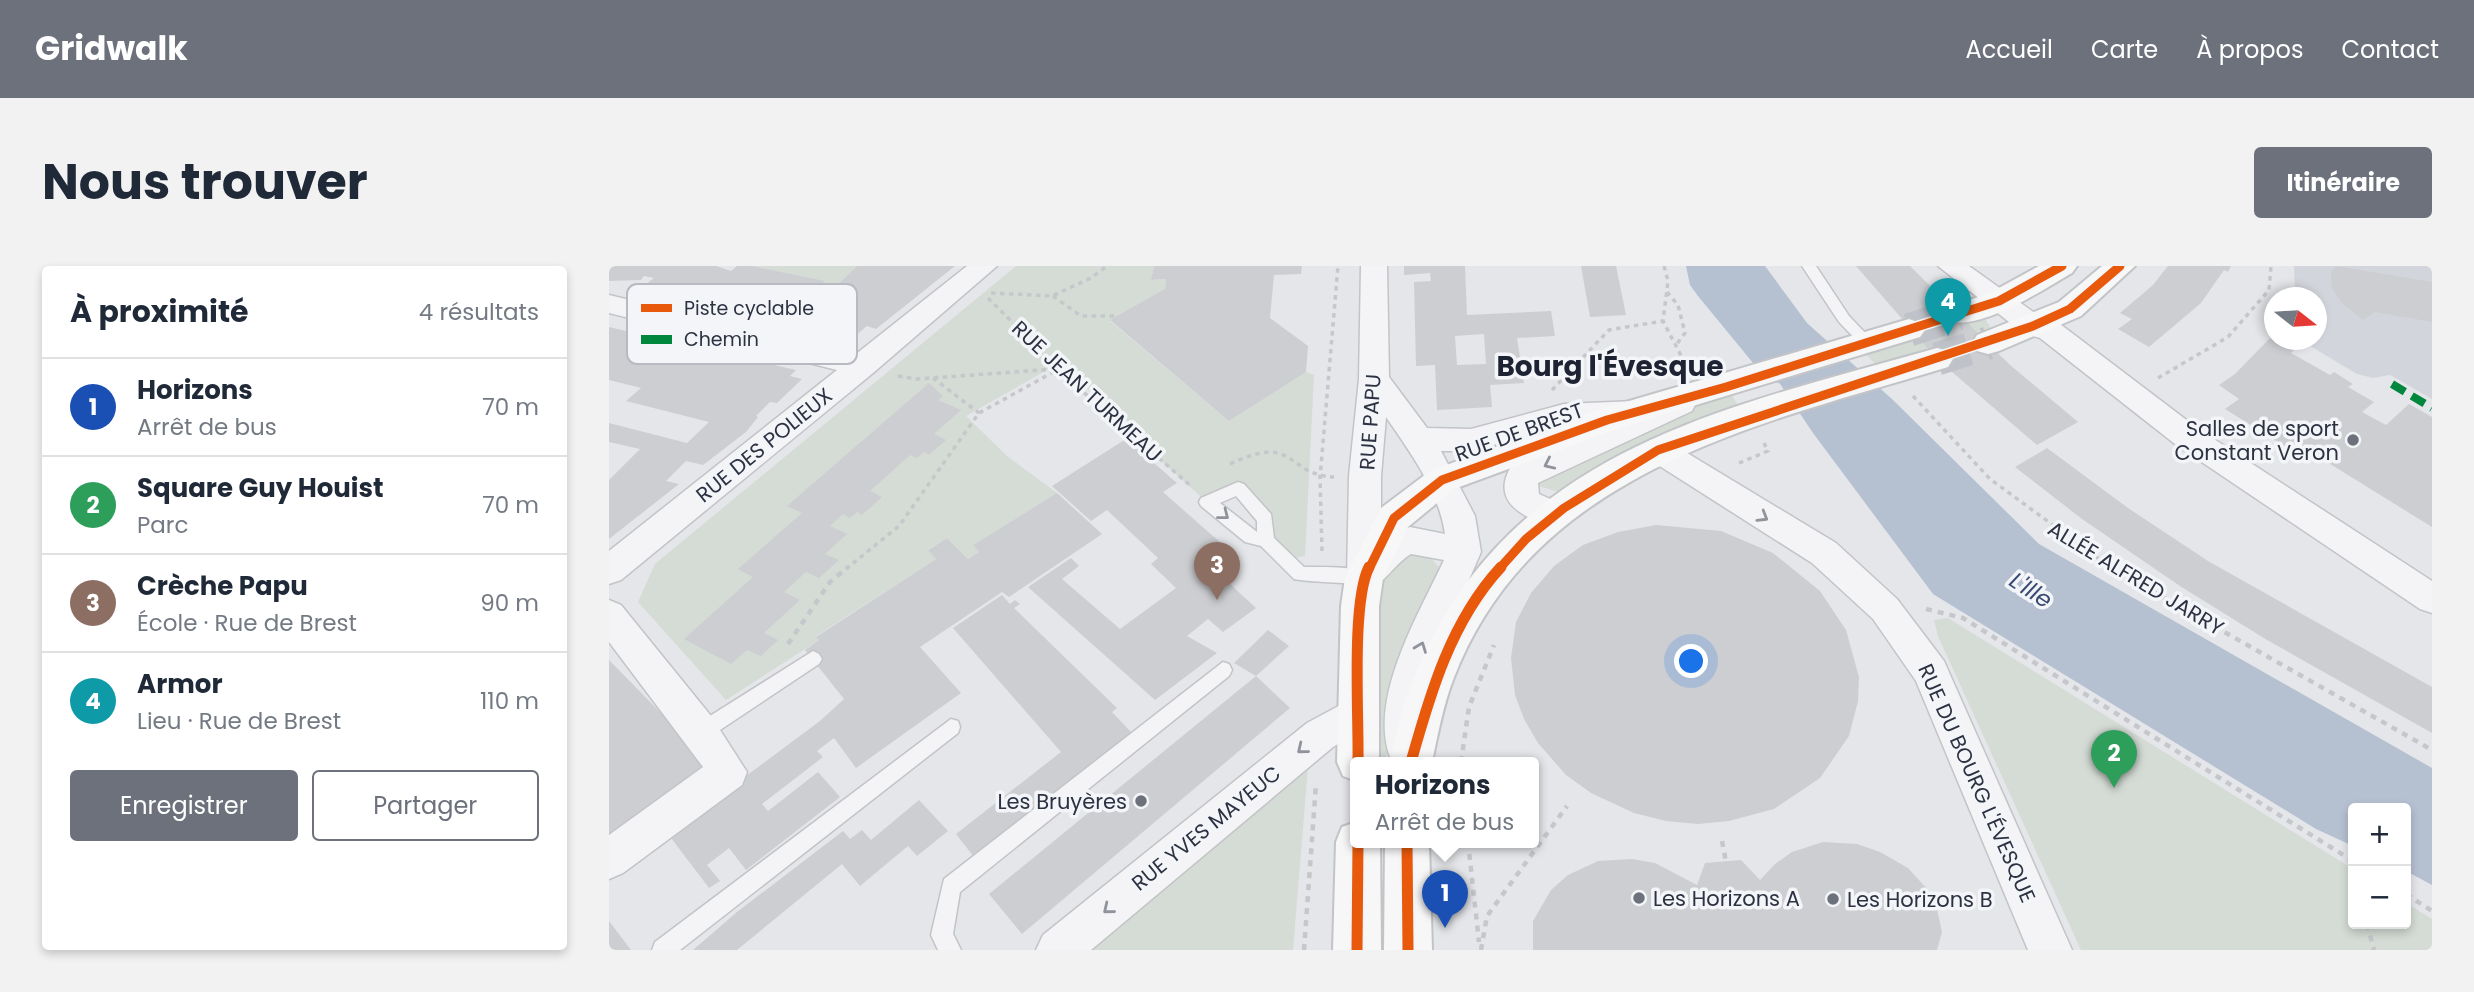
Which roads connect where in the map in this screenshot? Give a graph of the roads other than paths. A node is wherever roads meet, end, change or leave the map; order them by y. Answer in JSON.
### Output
{"nodes":[{"id":1,"x":1374,"y":266,"type":"edge"},
{"id":2,"x":1809,"y":266,"type":"edge"},
{"id":3,"x":1951,"y":266,"type":"edge"},
{"id":4,"x":2062,"y":266,"type":"edge"},
{"id":5,"x":2120,"y":266,"type":"edge"},
{"id":6,"x":983,"y":279,"type":"edge"},
{"id":7,"x":1999,"y":301,"type":"junction"},
{"id":8,"x":609,"y":304,"type":"edge"},
{"id":9,"x":627,"y":308,"type":"edge"},
{"id":10,"x":1958,"y":314,"type":"tunnel mouth"},
{"id":11,"x":2033,"y":326,"type":"junction"},
{"id":12,"x":1909,"y":330,"type":"tunnel mouth"},
{"id":13,"x":1988,"y":342,"type":"tunnel mouth"},
{"id":14,"x":1861,"y":345,"type":"junction"},
{"id":15,"x":1937,"y":359,"type":"tunnel mouth"},
{"id":16,"x":855,"y":364,"type":"edge"},
{"id":17,"x":863,"y":366,"type":"junction"},
{"id":18,"x":1374,"y":379,"type":"junction"},
{"id":19,"x":1693,"y":381,"type":"junction"},
{"id":20,"x":1636,"y":412,"type":"junction"},
{"id":21,"x":1418,"y":439,"type":"junction"},
{"id":22,"x":1658,"y":450,"type":"junction"},
{"id":23,"x":1442,"y":480,"type":"junction"},
{"id":24,"x":1552,"y":514,"type":"junction"},
{"id":25,"x":1266,"y":540,"type":"junction"},
{"id":26,"x":1464,"y":551,"type":"junction"},
{"id":27,"x":609,"y":570,"type":"edge"},
{"id":28,"x":1364,"y":578,"type":"junction"},
{"id":29,"x":2432,"y":599,"type":"edge"},
{"id":30,"x":609,"y":615,"type":"edge"},
{"id":31,"x":813,"y":659,"type":"dead end"},
{"id":32,"x":1223,"y":670,"type":"dead end"},
{"id":33,"x":1359,"y":712,"type":"junction"},
{"id":34,"x":951,"y":727,"type":"dead end"},
{"id":35,"x":701,"y":732,"type":"junction"},
{"id":36,"x":1359,"y":757,"type":"edge"},
{"id":37,"x":1409,"y":757,"type":"edge"},
{"id":38,"x":1411,"y":757,"type":"edge"},
{"id":39,"x":1358,"y":848,"type":"edge"},
{"id":40,"x":1407,"y":848,"type":"edge"},
{"id":41,"x":609,"y":859,"type":"edge"},
{"id":42,"x":663,"y":950,"type":"edge"},
{"id":43,"x":950,"y":950,"type":"edge"},
{"id":44,"x":1058,"y":950,"type":"edge"},
{"id":45,"x":1357,"y":950,"type":"edge"},
{"id":46,"x":1408,"y":950,"type":"edge"},
{"id":47,"x":2050,"y":950,"type":"edge"}],
"edges":[{"from":1,"to":18,"type":"street","name":"RUE PAPU"},
{"from":2,"to":14,"type":"lane"},
{"from":3,"to":7,"type":"street"},
{"from":4,"to":7,"type":"main road"},
{"from":5,"to":11,"type":"main road"},
{"from":6,"to":17,"type":"street","name":"RUE DES POLIEUX"},
{"from":7,"to":10,"type":"main road"},
{"from":7,"to":11,"type":"street"},
{"from":8,"to":9,"type":"street"},
{"from":11,"to":13,"type":"main road"},
{"from":11,"to":29,"type":"street"},
{"from":12,"to":14,"type":"main road","name":"RUE DE BREST"},
{"from":14,"to":19,"type":"main road","name":"RUE DE BREST"},
{"from":15,"to":22,"type":"main road"},
{"from":16,"to":17,"type":"street"},
{"from":17,"to":27,"type":"street","name":"RUE DES POLIEUX"},
{"from":18,"to":21,"type":"street"},
{"from":18,"to":28,"type":"street","name":"RUE PAPU"},
{"from":19,"to":20,"type":"main road","name":"RUE DE BREST"},
{"from":19,"to":24,"type":"street","name":"RUE DE BREST","one_way":true},
{"from":20,"to":21,"type":"street","name":"RUE DE BREST"},
{"from":20,"to":23,"type":"main road","name":"RUE DE BREST"},
{"from":21,"to":23,"type":"street"},
{"from":22,"to":24,"type":"main road"},
{"from":22,"to":47,"type":"street","name":"RUE DU BOURG L'ÉVESQUE","one_way":true},
{"from":23,"to":26,"type":"street"},
{"from":23,"to":28,"type":"main road","name":"RUE DE BREST"},
{"from":24,"to":38,"type":"main road"},
{"from":25,"to":25,"type":"lane","one_way":true},
{"from":25,"to":28,"type":"lane"},
{"from":26,"to":28,"type":"street"},
{"from":37,"to":26,"type":"street","one_way":true},
{"from":28,"to":33,"type":"main road","name":"RUE DE BREST"},
{"from":30,"to":35,"type":"street"},
{"from":31,"to":35,"type":"lane"},
{"from":32,"to":43,"type":"lane"},
{"from":33,"to":36,"type":"main road","name":"RUE DE BREST"},
{"from":33,"to":44,"type":"street","name":"RUE YVES MAYEUC","one_way":true},
{"from":34,"to":42,"type":"lane"},
{"from":35,"to":41,"type":"street"},
{"from":39,"to":45,"type":"main road"},
{"from":40,"to":46,"type":"main road"}]}
